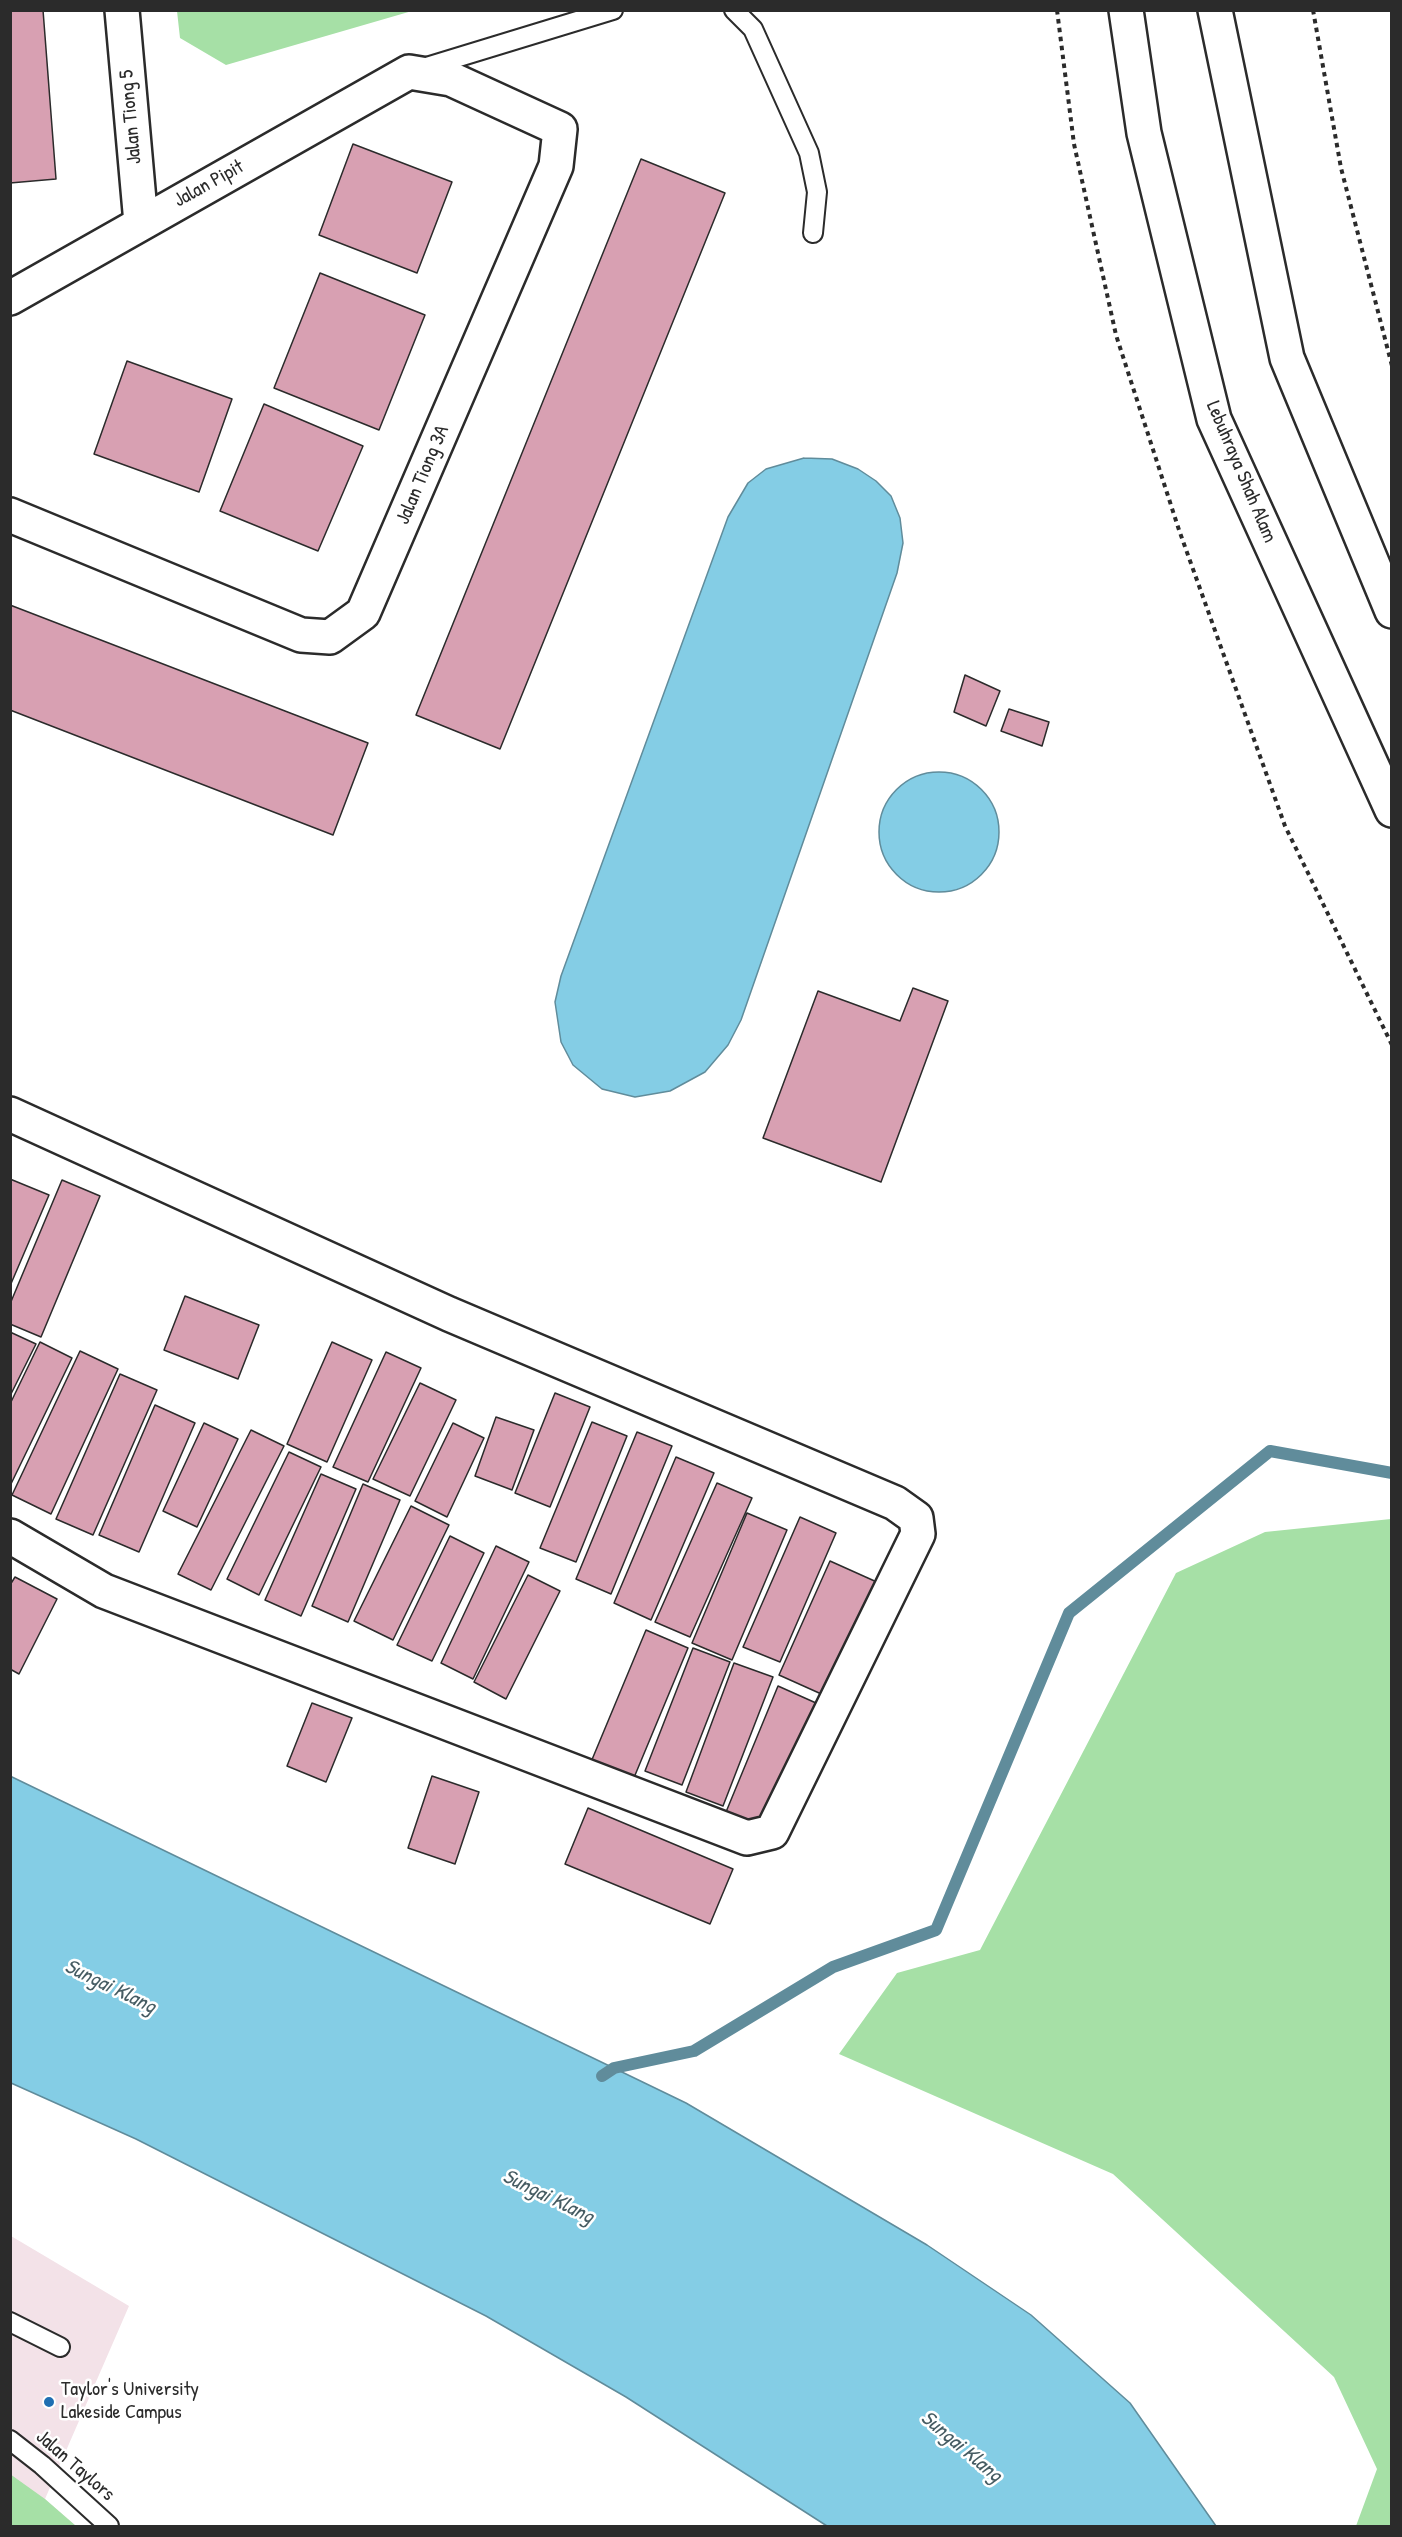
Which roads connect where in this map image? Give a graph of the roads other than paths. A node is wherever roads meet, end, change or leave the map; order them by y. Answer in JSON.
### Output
{"nodes":[{"id":1,"x":122,"y":10,"type":"edge"},
{"id":2,"x":613,"y":10,"type":"edge"},
{"id":3,"x":734,"y":10,"type":"edge"},
{"id":4,"x":1126,"y":10,"type":"edge"},
{"id":5,"x":1215,"y":10,"type":"edge"},
{"id":6,"x":409,"y":72,"type":"junction"},
{"id":7,"x":141,"y":223,"type":"junction"},
{"id":8,"x":813,"y":233,"type":"dead end"},
{"id":9,"x":10,"y":298,"type":"edge"},
{"id":10,"x":10,"y":515,"type":"edge"},
{"id":11,"x":1392,"y":611,"type":"edge"},
{"id":12,"x":1392,"y":810,"type":"edge"},
{"id":13,"x":10,"y":1114,"type":"edge"},
{"id":14,"x":10,"y":1536,"type":"edge"},
{"id":15,"x":10,"y":2322,"type":"edge"},
{"id":16,"x":60,"y":2347,"type":"dead end"},
{"id":17,"x":10,"y":2440,"type":"edge"},
{"id":18,"x":109,"y":2526,"type":"edge"}],
"edges":[{"from":1,"to":7,"type":"main road","name":"Jalan Tiong 5"},
{"from":2,"to":6,"type":"lane"},
{"from":3,"to":8,"type":"lane"},
{"from":4,"to":12,"type":"main road","name":"Lebuhraya Shah Alam"},
{"from":5,"to":11,"type":"main road"},
{"from":6,"to":7,"type":"main road","name":"Jalan Pipit"},
{"from":6,"to":10,"type":"main road","name":"Jalan Tiong 3A"},
{"from":7,"to":9,"type":"main road","name":"Jalan Pipit"},
{"from":13,"to":14,"type":"main road"},
{"from":15,"to":16,"type":"lane"},
{"from":17,"to":18,"type":"lane","name":"Jalan Taylors"}]}
